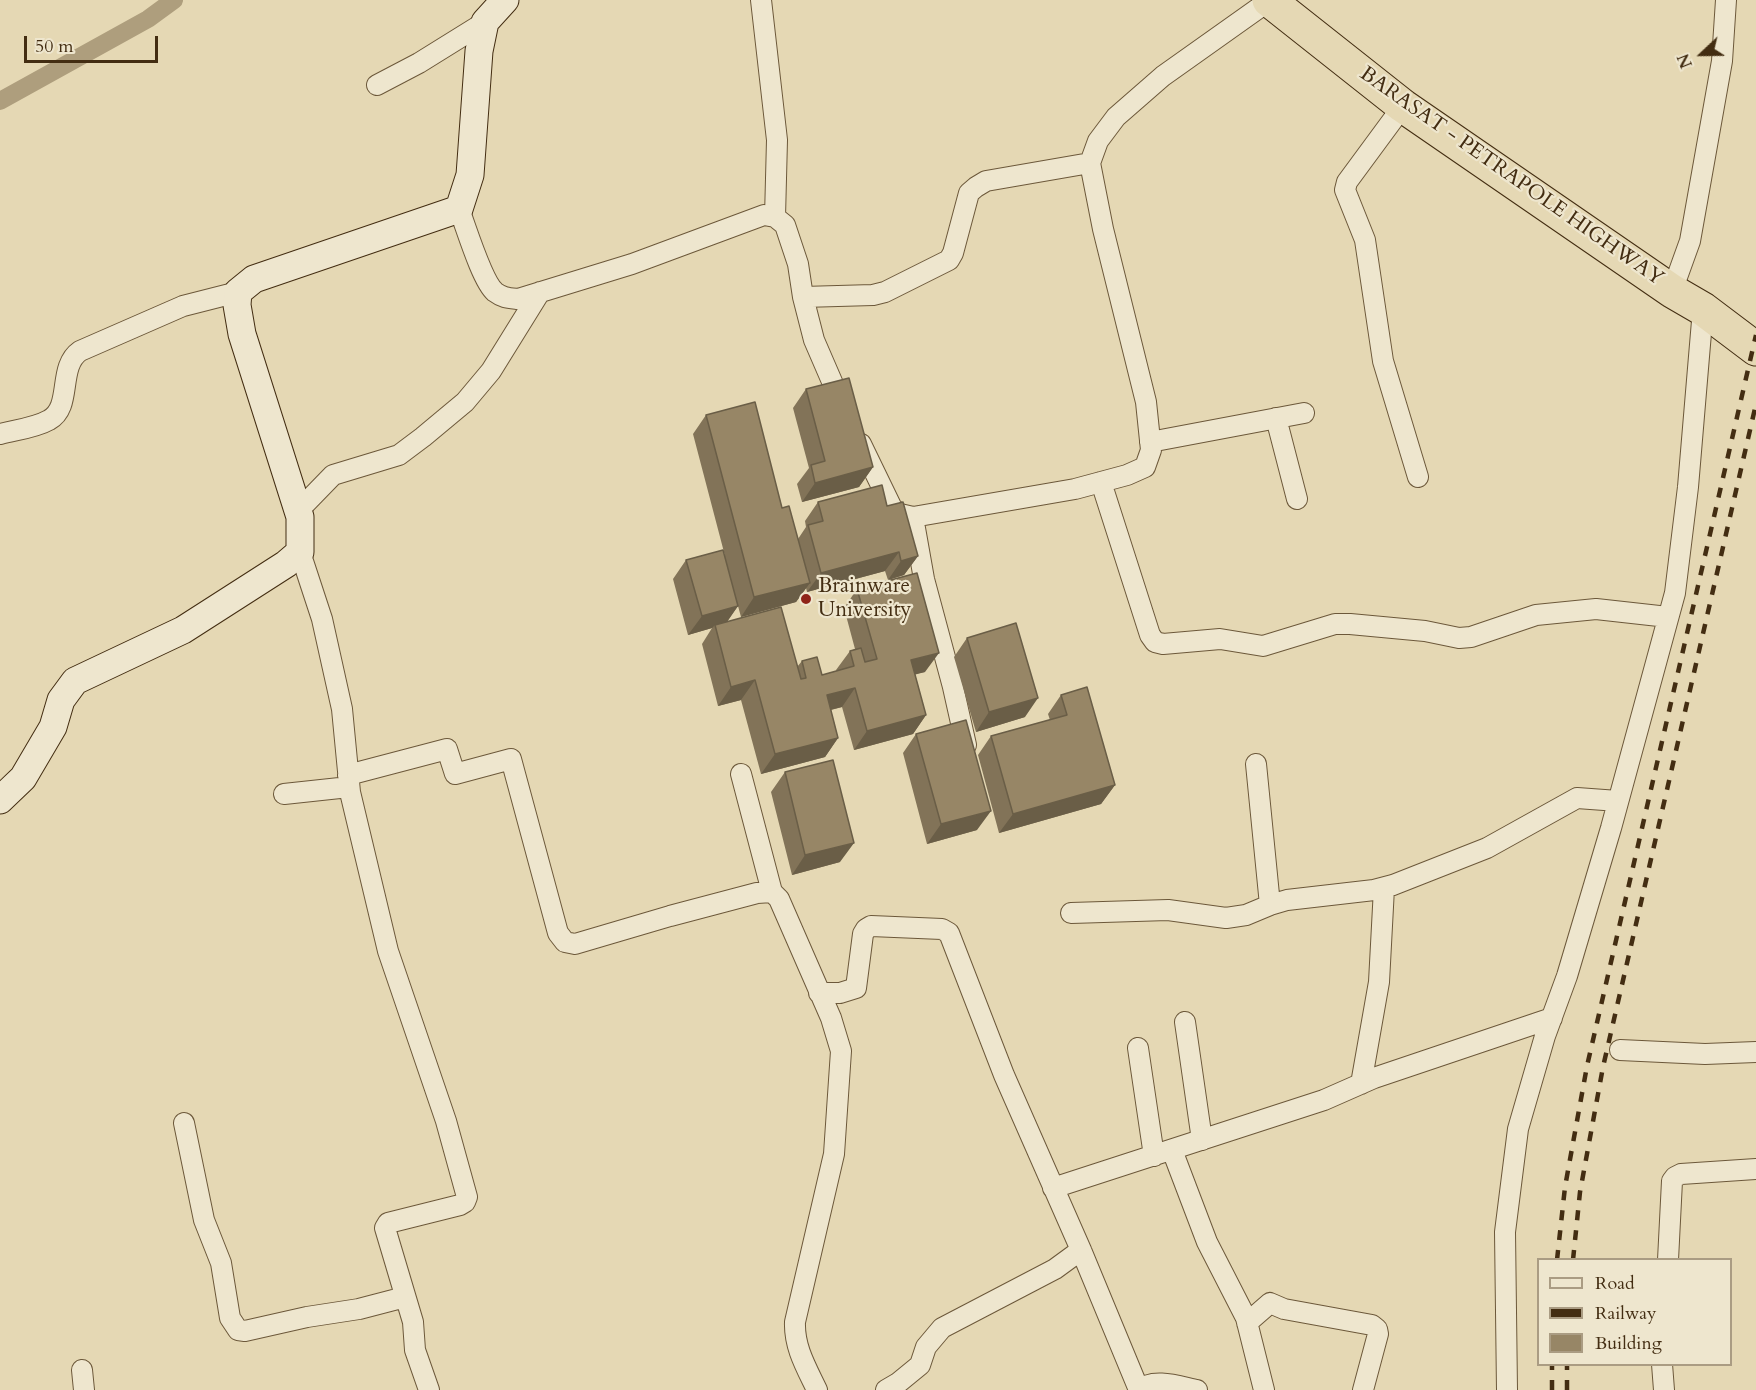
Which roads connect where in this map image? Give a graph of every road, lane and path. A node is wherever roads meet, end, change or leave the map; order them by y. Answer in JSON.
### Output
{"nodes":[{"id":1,"x":505,"y":0,"type":"edge"},
{"id":2,"x":761,"y":0,"type":"edge"},
{"id":3,"x":1270,"y":0,"type":"edge"},
{"id":4,"x":1726,"y":0,"type":"edge"},
{"id":5,"x":485,"y":22,"type":"junction"},
{"id":6,"x":377,"y":85,"type":"dead end"},
{"id":7,"x":1403,"y":106,"type":"junction"},
{"id":8,"x":1090,"y":163,"type":"junction"},
{"id":9,"x":459,"y":209,"type":"junction"},
{"id":10,"x":775,"y":217,"type":"junction"},
{"id":11,"x":1672,"y":291,"type":"junction"},
{"id":12,"x":238,"y":292,"type":"junction"},
{"id":13,"x":540,"y":292,"type":"junction"},
{"id":14,"x":803,"y":297,"type":"junction"},
{"id":15,"x":1703,"y":309,"type":"junction"},
{"id":16,"x":1756,"y":349,"type":"edge"},
{"id":17,"x":1304,"y":413,"type":"dead end"},
{"id":18,"x":1276,"y":418,"type":"junction"},
{"id":19,"x":0,"y":434,"type":"edge"},
{"id":20,"x":1150,"y":442,"type":"junction"},
{"id":21,"x":1418,"y":477,"type":"dead end"},
{"id":22,"x":1101,"y":482,"type":"junction"},
{"id":23,"x":1297,"y":499,"type":"dead end"},
{"id":24,"x":298,"y":511,"type":"junction"},
{"id":25,"x":913,"y":517,"type":"junction"},
{"id":26,"x":300,"y":552,"type":"junction"},
{"id":27,"x":1668,"y":617,"type":"junction"},
{"id":28,"x":969,"y":760,"type":"edge"},
{"id":29,"x":1256,"y":764,"type":"dead end"},
{"id":30,"x":741,"y":774,"type":"dead end"},
{"id":31,"x":349,"y":781,"type":"junction"},
{"id":32,"x":284,"y":794,"type":"dead end"},
{"id":33,"x":0,"y":800,"type":"edge"},
{"id":34,"x":1618,"y":801,"type":"junction"},
{"id":35,"x":1383,"y":888,"type":"junction"},
{"id":36,"x":772,"y":891,"type":"junction"},
{"id":37,"x":1270,"y":905,"type":"junction"},
{"id":38,"x":1071,"y":913,"type":"dead end"},
{"id":39,"x":819,"y":993,"type":"junction"},
{"id":40,"x":1552,"y":1018,"type":"junction"},
{"id":41,"x":1185,"y":1022,"type":"dead end"},
{"id":42,"x":1138,"y":1048,"type":"dead end"},
{"id":43,"x":1620,"y":1050,"type":"dead end"},
{"id":44,"x":1756,"y":1052,"type":"edge"},
{"id":45,"x":1361,"y":1084,"type":"junction"},
{"id":46,"x":184,"y":1123,"type":"dead end"},
{"id":47,"x":1202,"y":1140,"type":"junction"},
{"id":48,"x":1163,"y":1153,"type":"junction"},
{"id":49,"x":1756,"y":1169,"type":"edge"},
{"id":50,"x":1053,"y":1188,"type":"junction"},
{"id":51,"x":1081,"y":1250,"type":"junction"},
{"id":52,"x":1668,"y":1258,"type":"edge"},
{"id":53,"x":405,"y":1297,"type":"junction"},
{"id":54,"x":1247,"y":1323,"type":"junction"},
{"id":55,"x":1662,"y":1366,"type":"edge"},
{"id":56,"x":82,"y":1370,"type":"dead end"},
{"id":57,"x":84,"y":1390,"type":"edge"},
{"id":58,"x":429,"y":1390,"type":"edge"},
{"id":59,"x":817,"y":1390,"type":"edge"},
{"id":60,"x":886,"y":1390,"type":"edge"},
{"id":61,"x":1139,"y":1390,"type":"edge"},
{"id":62,"x":1197,"y":1390,"type":"edge"},
{"id":63,"x":1264,"y":1390,"type":"edge"},
{"id":64,"x":1363,"y":1390,"type":"edge"},
{"id":65,"x":1507,"y":1390,"type":"edge"},
{"id":66,"x":1664,"y":1390,"type":"edge"}],
"edges":[{"from":1,"to":5,"type":"street"},
{"from":2,"to":10,"type":"street"},
{"from":3,"to":7,"type":"highway","name":"BARASAT - PETRAPOLE HIGHWAY"},
{"from":3,"to":8,"type":"street"},
{"from":4,"to":11,"type":"street"},
{"from":5,"to":6,"type":"street"},
{"from":5,"to":9,"type":"street"},
{"from":7,"to":11,"type":"highway","name":"BARASAT - PETRAPOLE HIGHWAY"},
{"from":7,"to":21,"type":"street"},
{"from":8,"to":14,"type":"street"},
{"from":8,"to":20,"type":"street"},
{"from":9,"to":12,"type":"street"},
{"from":9,"to":13,"type":"street"},
{"from":10,"to":13,"type":"street"},
{"from":10,"to":14,"type":"street"},
{"from":11,"to":15,"type":"highway","name":"BARASAT - PETRAPOLE HIGHWAY"},
{"from":12,"to":19,"type":"street"},
{"from":12,"to":24,"type":"street"},
{"from":13,"to":24,"type":"street"},
{"from":14,"to":25,"type":"street"},
{"from":15,"to":16,"type":"highway","name":"BARASAT - PETRAPOLE HIGHWAY"},
{"from":15,"to":27,"type":"street"},
{"from":17,"to":18,"type":"street"},
{"from":18,"to":20,"type":"street"},
{"from":18,"to":23,"type":"street"},
{"from":20,"to":22,"type":"street"},
{"from":22,"to":25,"type":"street"},
{"from":22,"to":27,"type":"street"},
{"from":24,"to":26,"type":"street"},
{"from":25,"to":28,"type":"street"},
{"from":26,"to":31,"type":"street"},
{"from":26,"to":33,"type":"street"},
{"from":27,"to":34,"type":"street"},
{"from":29,"to":37,"type":"street"},
{"from":30,"to":36,"type":"street"},
{"from":31,"to":32,"type":"street"},
{"from":31,"to":36,"type":"street"},
{"from":31,"to":53,"type":"street"},
{"from":34,"to":35,"type":"street"},
{"from":34,"to":40,"type":"street"},
{"from":35,"to":37,"type":"street"},
{"from":35,"to":45,"type":"street"},
{"from":36,"to":39,"type":"street"},
{"from":37,"to":38,"type":"street"},
{"from":39,"to":50,"type":"street"},
{"from":39,"to":59,"type":"street"},
{"from":40,"to":45,"type":"street"},
{"from":40,"to":65,"type":"street"},
{"from":41,"to":47,"type":"street"},
{"from":42,"to":48,"type":"street"},
{"from":43,"to":44,"type":"street"},
{"from":45,"to":47,"type":"street"},
{"from":46,"to":53,"type":"street"},
{"from":47,"to":48,"type":"street"},
{"from":48,"to":50,"type":"street"},
{"from":48,"to":54,"type":"street"},
{"from":49,"to":52,"type":"street"},
{"from":50,"to":51,"type":"street"},
{"from":51,"to":60,"type":"street"},
{"from":51,"to":61,"type":"street"},
{"from":53,"to":58,"type":"street"},
{"from":54,"to":63,"type":"street"},
{"from":54,"to":64,"type":"street"},
{"from":55,"to":66,"type":"street"},
{"from":56,"to":57,"type":"street"},
{"from":61,"to":62,"type":"street"}]}
